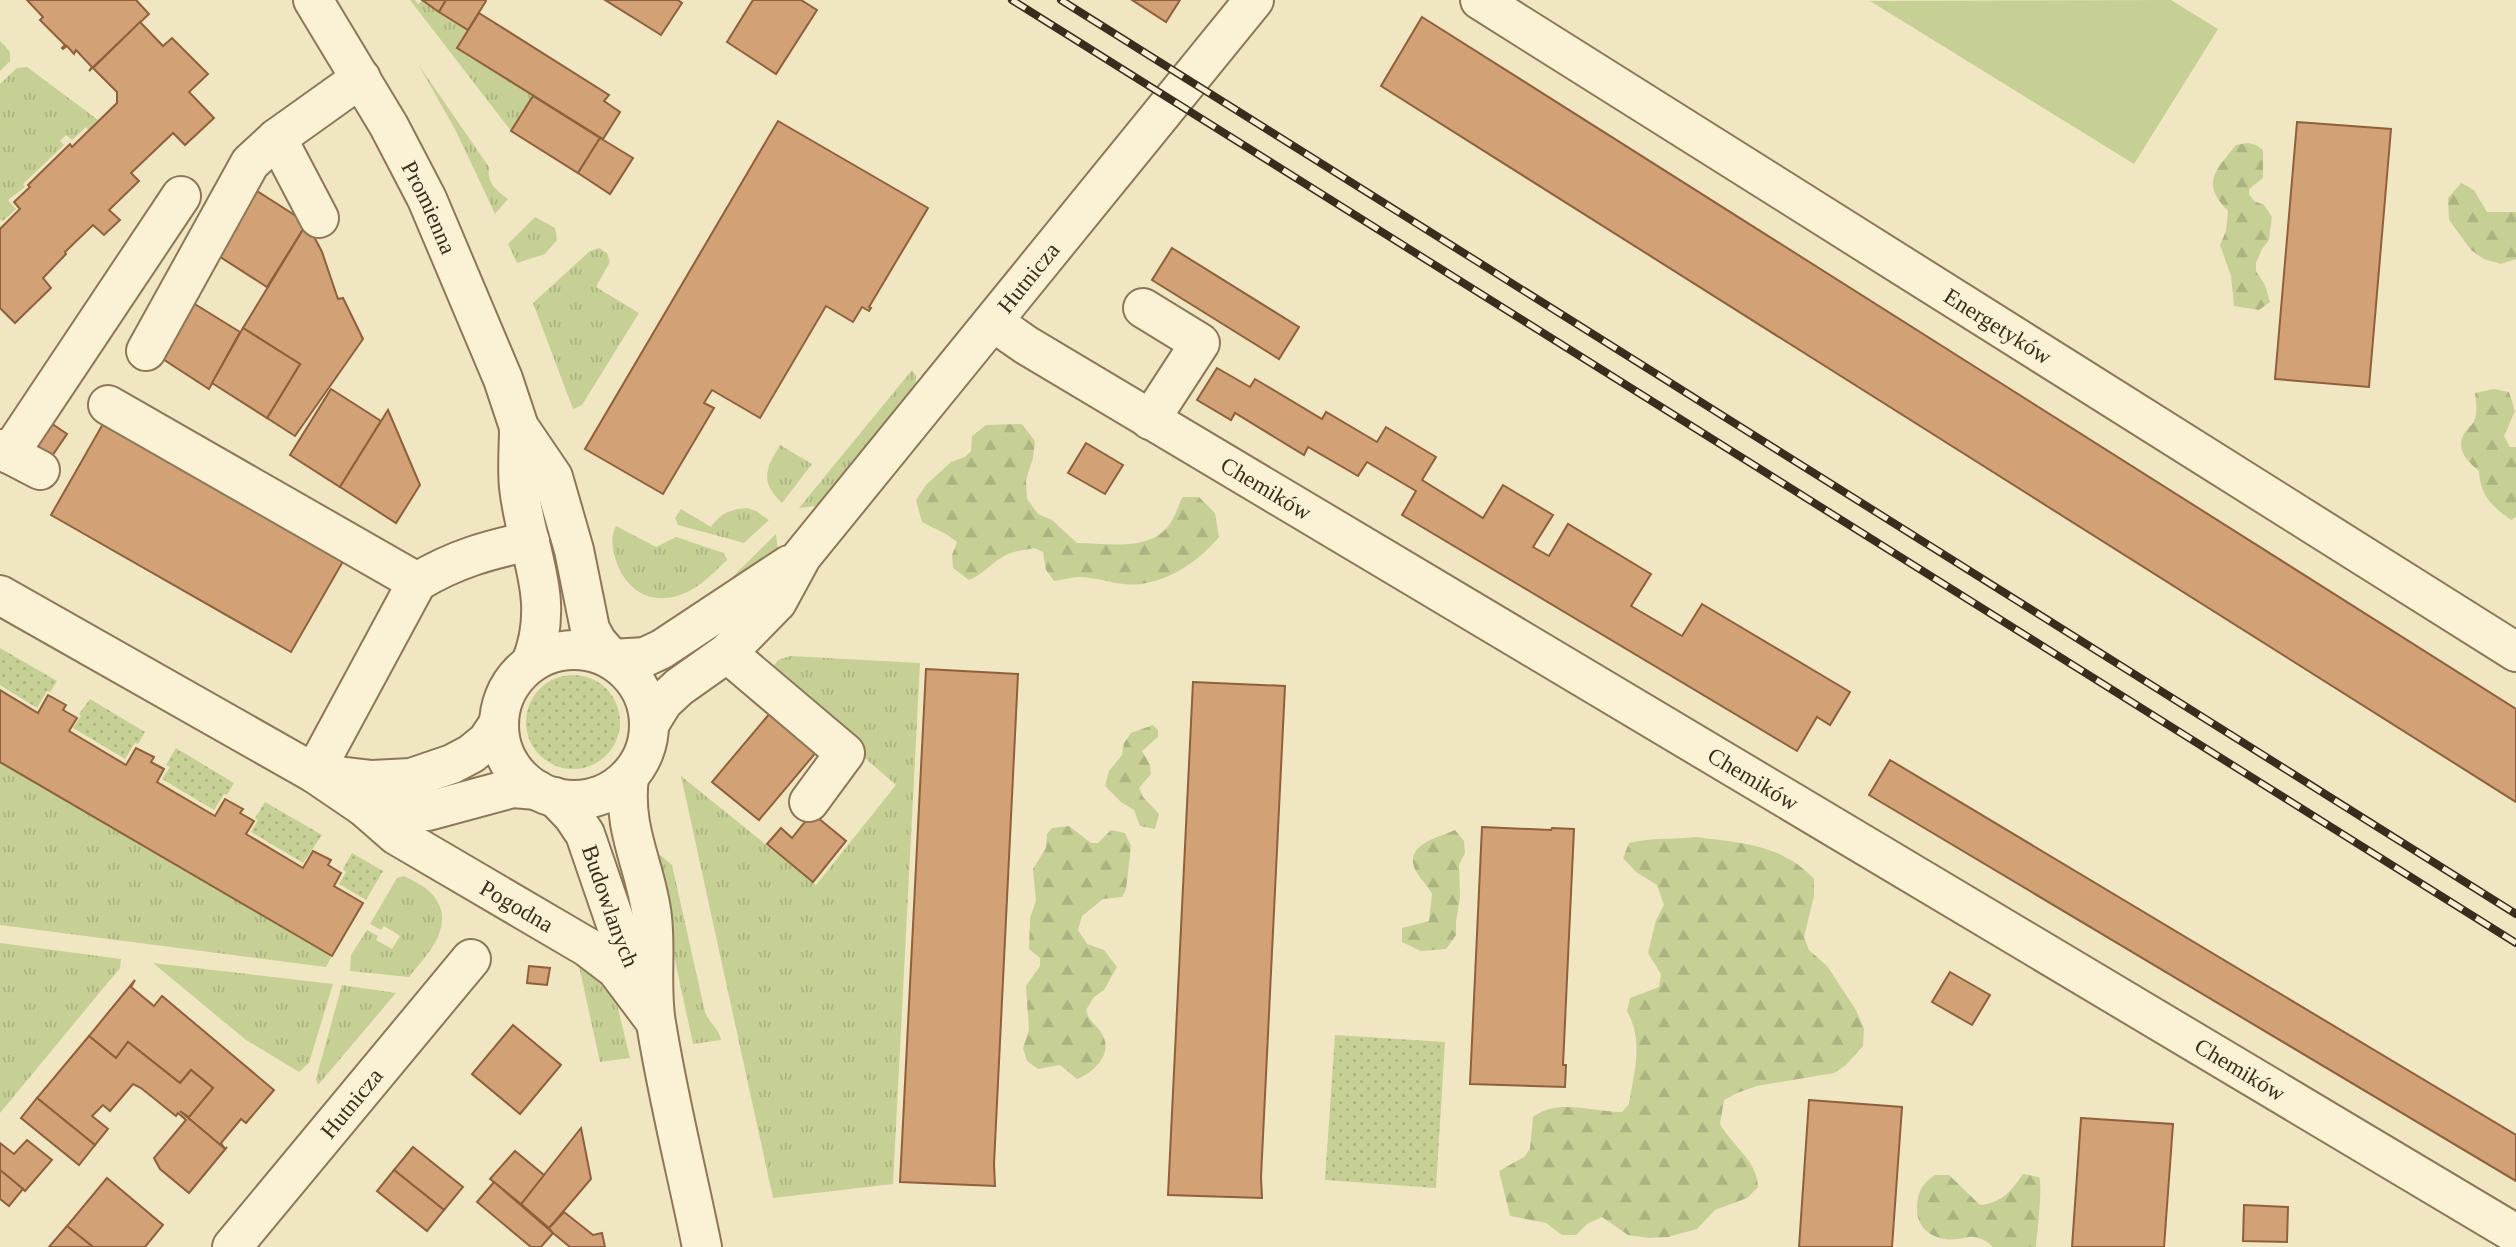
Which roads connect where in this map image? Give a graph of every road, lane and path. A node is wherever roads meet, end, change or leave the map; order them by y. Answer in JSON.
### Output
{"nodes":[{"id":1,"x":313,"y":0,"type":"edge"},
{"id":2,"x":1254,"y":0,"type":"edge"},
{"id":3,"x":1480,"y":0,"type":"edge"},
{"id":4,"x":361,"y":78,"type":"junction"},
{"id":5,"x":277,"y":138,"type":"junction"},
{"id":6,"x":181,"y":196,"type":"dead end"},
{"id":7,"x":319,"y":218,"type":"dead end"},
{"id":8,"x":1143,"y":308,"type":"dead end"},
{"id":9,"x":993,"y":322,"type":"junction"},
{"id":10,"x":146,"y":351,"type":"dead end"},
{"id":11,"x":108,"y":405,"type":"dead end"},
{"id":12,"x":1150,"y":420,"type":"junction"},
{"id":13,"x":519,"y":427,"type":"junction"},
{"id":14,"x":16,"y":458,"type":"edge"},
{"id":15,"x":530,"y":541,"type":"junction"},
{"id":16,"x":802,"y":556,"type":"junction"},
{"id":17,"x":417,"y":582,"type":"junction"},
{"id":18,"x":0,"y":595,"type":"edge"},
{"id":19,"x":2516,"y":652,"type":"edge"},
{"id":20,"x":727,"y":653,"type":"junction"},
{"id":21,"x":612,"y":659,"type":"junction"},
{"id":22,"x":531,"y":663,"type":"junction"},
{"id":23,"x":499,"y":723,"type":"junction"},
{"id":24,"x":650,"y":723,"type":"junction"},
{"id":25,"x":314,"y":773,"type":"junction"},
{"id":26,"x":629,"y":777,"type":"junction"},
{"id":27,"x":546,"y":794,"type":"junction"},
{"id":28,"x":809,"y":802,"type":"dead end"},
{"id":29,"x":364,"y":807,"type":"junction"},
{"id":30,"x":471,"y":959,"type":"dead end"},
{"id":31,"x":656,"y":1021,"type":"junction"},
{"id":32,"x":2516,"y":1234,"type":"edge"},
{"id":33,"x":699,"y":1246,"type":"edge"},
{"id":34,"x":232,"y":1247,"type":"edge"}],
"edges":[{"from":1,"to":4,"type":"street","name":"Promienna"},
{"from":2,"to":9,"type":"street","name":"Hutnicza"},
{"from":3,"to":19,"type":"street","name":"Energetyków"},
{"from":4,"to":5,"type":"street"},
{"from":4,"to":13,"type":"street","name":"Promienna"},
{"from":5,"to":7,"type":"street"},
{"from":5,"to":10,"type":"street"},
{"from":6,"to":14,"type":"street"},
{"from":8,"to":12,"type":"street"},
{"from":9,"to":12,"type":"street","name":"Chemików"},
{"from":9,"to":16,"type":"street","name":"Hutnicza"},
{"from":11,"to":17,"type":"street"},
{"from":12,"to":32,"type":"street","name":"Chemików"},
{"from":13,"to":15,"type":"street","name":"Promienna"},
{"from":13,"to":21,"type":"street","name":"Promienna"},
{"from":15,"to":17,"type":"street"},
{"from":15,"to":22,"type":"street","name":"Promienna"},
{"from":16,"to":20,"type":"street","name":"Hutnicza"},
{"from":16,"to":21,"type":"street","name":"Hutnicza"},
{"from":17,"to":25,"type":"street"},
{"from":18,"to":25,"type":"street","name":"Pogodna"},
{"from":20,"to":24,"type":"street","name":"Hutnicza"},
{"from":20,"to":28,"type":"street"},
{"from":21,"to":22,"type":"street"},
{"from":21,"to":24,"type":"street"},
{"from":22,"to":23,"type":"street"},
{"from":23,"to":25,"type":"street","name":"Pogodna"},
{"from":23,"to":27,"type":"street"},
{"from":24,"to":26,"type":"street"},
{"from":25,"to":29,"type":"street","name":"Pogodna"},
{"from":26,"to":27,"type":"street"},
{"from":26,"to":31,"type":"street","name":"Budowlanych"},
{"from":27,"to":29,"type":"street","name":"Pogodna"},
{"from":27,"to":31,"type":"street","name":"Budowlanych"},
{"from":29,"to":31,"type":"street","name":"Pogodna"},
{"from":30,"to":34,"type":"street","name":"Hutnicza"},
{"from":31,"to":33,"type":"street","name":"Budowlanych"}]}
